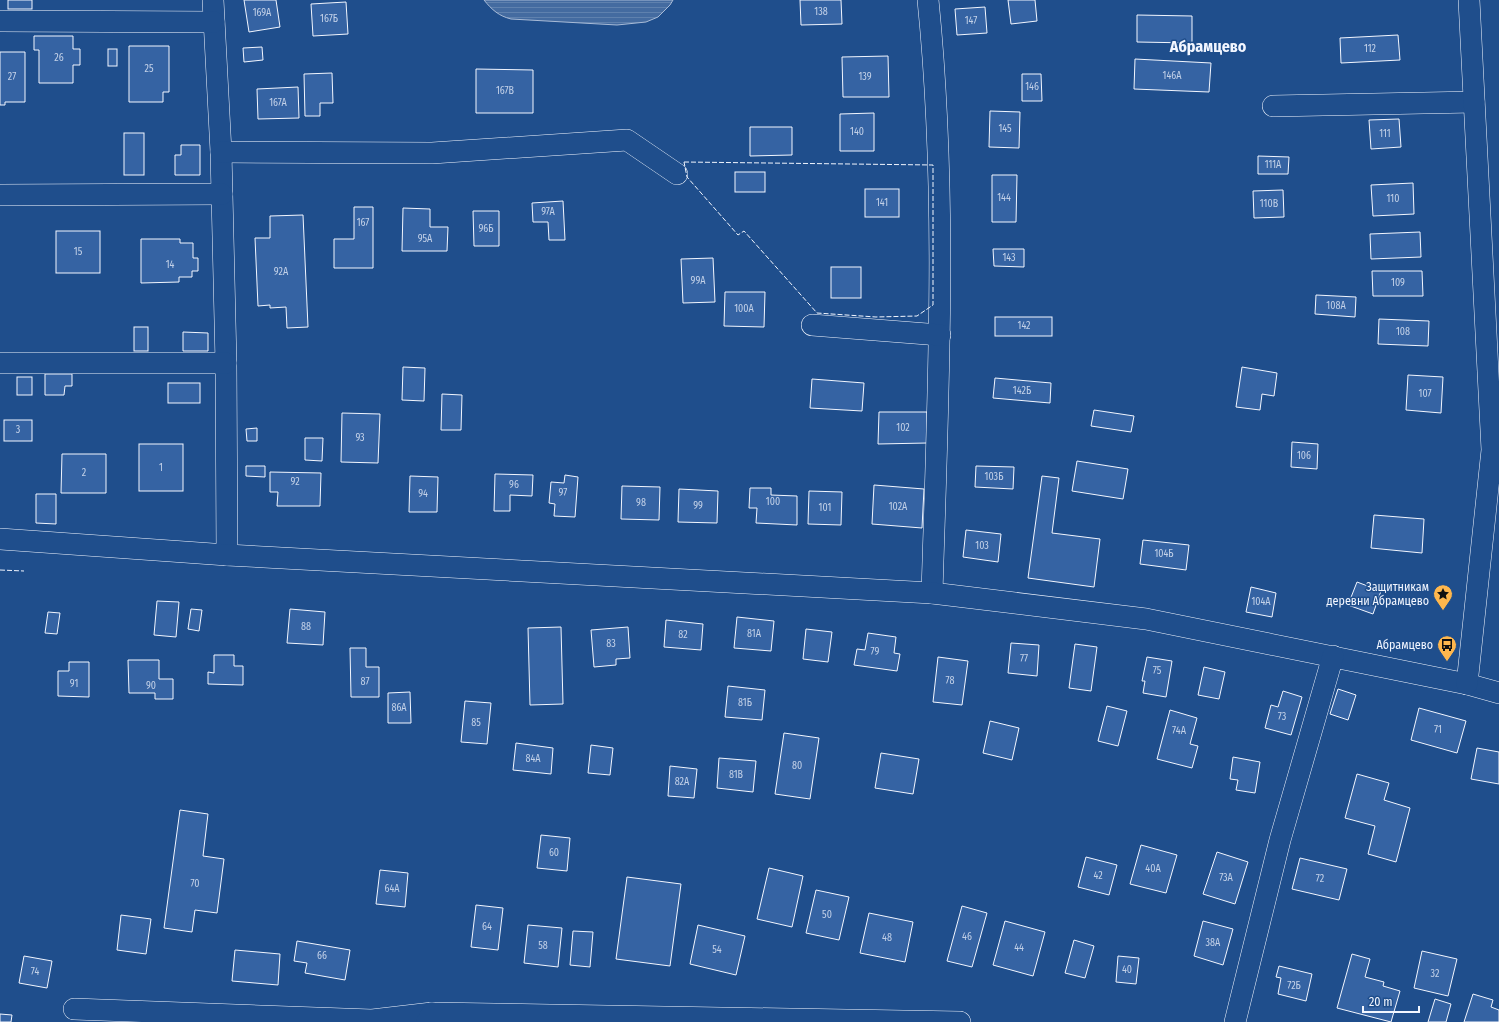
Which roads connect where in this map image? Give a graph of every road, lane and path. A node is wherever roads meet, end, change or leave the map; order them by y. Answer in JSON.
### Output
{"nodes":[{"id":1,"x":212,"y":0,"type":"edge"},
{"id":2,"x":928,"y":0,"type":"edge"},
{"id":3,"x":1469,"y":0,"type":"edge"},
{"id":4,"x":0,"y":21,"type":"edge"},
{"id":5,"x":214,"y":22,"type":"junction"},
{"id":6,"x":1474,"y":102,"type":"junction"},
{"id":7,"x":1273,"y":106,"type":"dead end"},
{"id":8,"x":221,"y":152,"type":"junction"},
{"id":9,"x":677,"y":174,"type":"dead end"},
{"id":10,"x":222,"y":194,"type":"junction"},
{"id":11,"x":0,"y":195,"type":"edge"},
{"id":12,"x":812,"y":325,"type":"dead end"},
{"id":13,"x":940,"y":335,"type":"junction"},
{"id":14,"x":0,"y":363,"type":"edge"},
{"id":15,"x":226,"y":363,"type":"junction"},
{"id":16,"x":1493,"y":365,"type":"edge"},
{"id":17,"x":0,"y":539,"type":"edge"},
{"id":18,"x":227,"y":555,"type":"junction"},
{"id":19,"x":932,"y":593,"type":"junction"},
{"id":20,"x":1333,"y":656,"type":"junction"},
{"id":21,"x":1467,"y":684,"type":"junction"},
{"id":22,"x":1499,"y":693,"type":"edge"},
{"id":23,"x":74,"y":1009,"type":"dead end"},
{"id":24,"x":429,"y":1017,"type":"edge"},
{"id":25,"x":960,"y":1022,"type":"edge"},
{"id":26,"x":1235,"y":1022,"type":"edge"}],
"edges":[{"from":1,"to":5,"type":"street"},
{"from":2,"to":13,"type":"street"},
{"from":3,"to":6,"type":"street"},
{"from":4,"to":5,"type":"street"},
{"from":5,"to":8,"type":"street"},
{"from":6,"to":7,"type":"street"},
{"from":6,"to":16,"type":"street"},
{"from":8,"to":9,"type":"street"},
{"from":8,"to":10,"type":"street"},
{"from":10,"to":11,"type":"street"},
{"from":10,"to":15,"type":"street"},
{"from":12,"to":13,"type":"street"},
{"from":13,"to":19,"type":"street"},
{"from":14,"to":15,"type":"street"},
{"from":15,"to":18,"type":"street"},
{"from":16,"to":21,"type":"street"},
{"from":17,"to":18,"type":"street"},
{"from":18,"to":19,"type":"street"},
{"from":19,"to":20,"type":"street"},
{"from":20,"to":21,"type":"street"},
{"from":20,"to":26,"type":"street"},
{"from":21,"to":22,"type":"street"},
{"from":23,"to":24,"type":"street"},
{"from":24,"to":25,"type":"street"}]}
